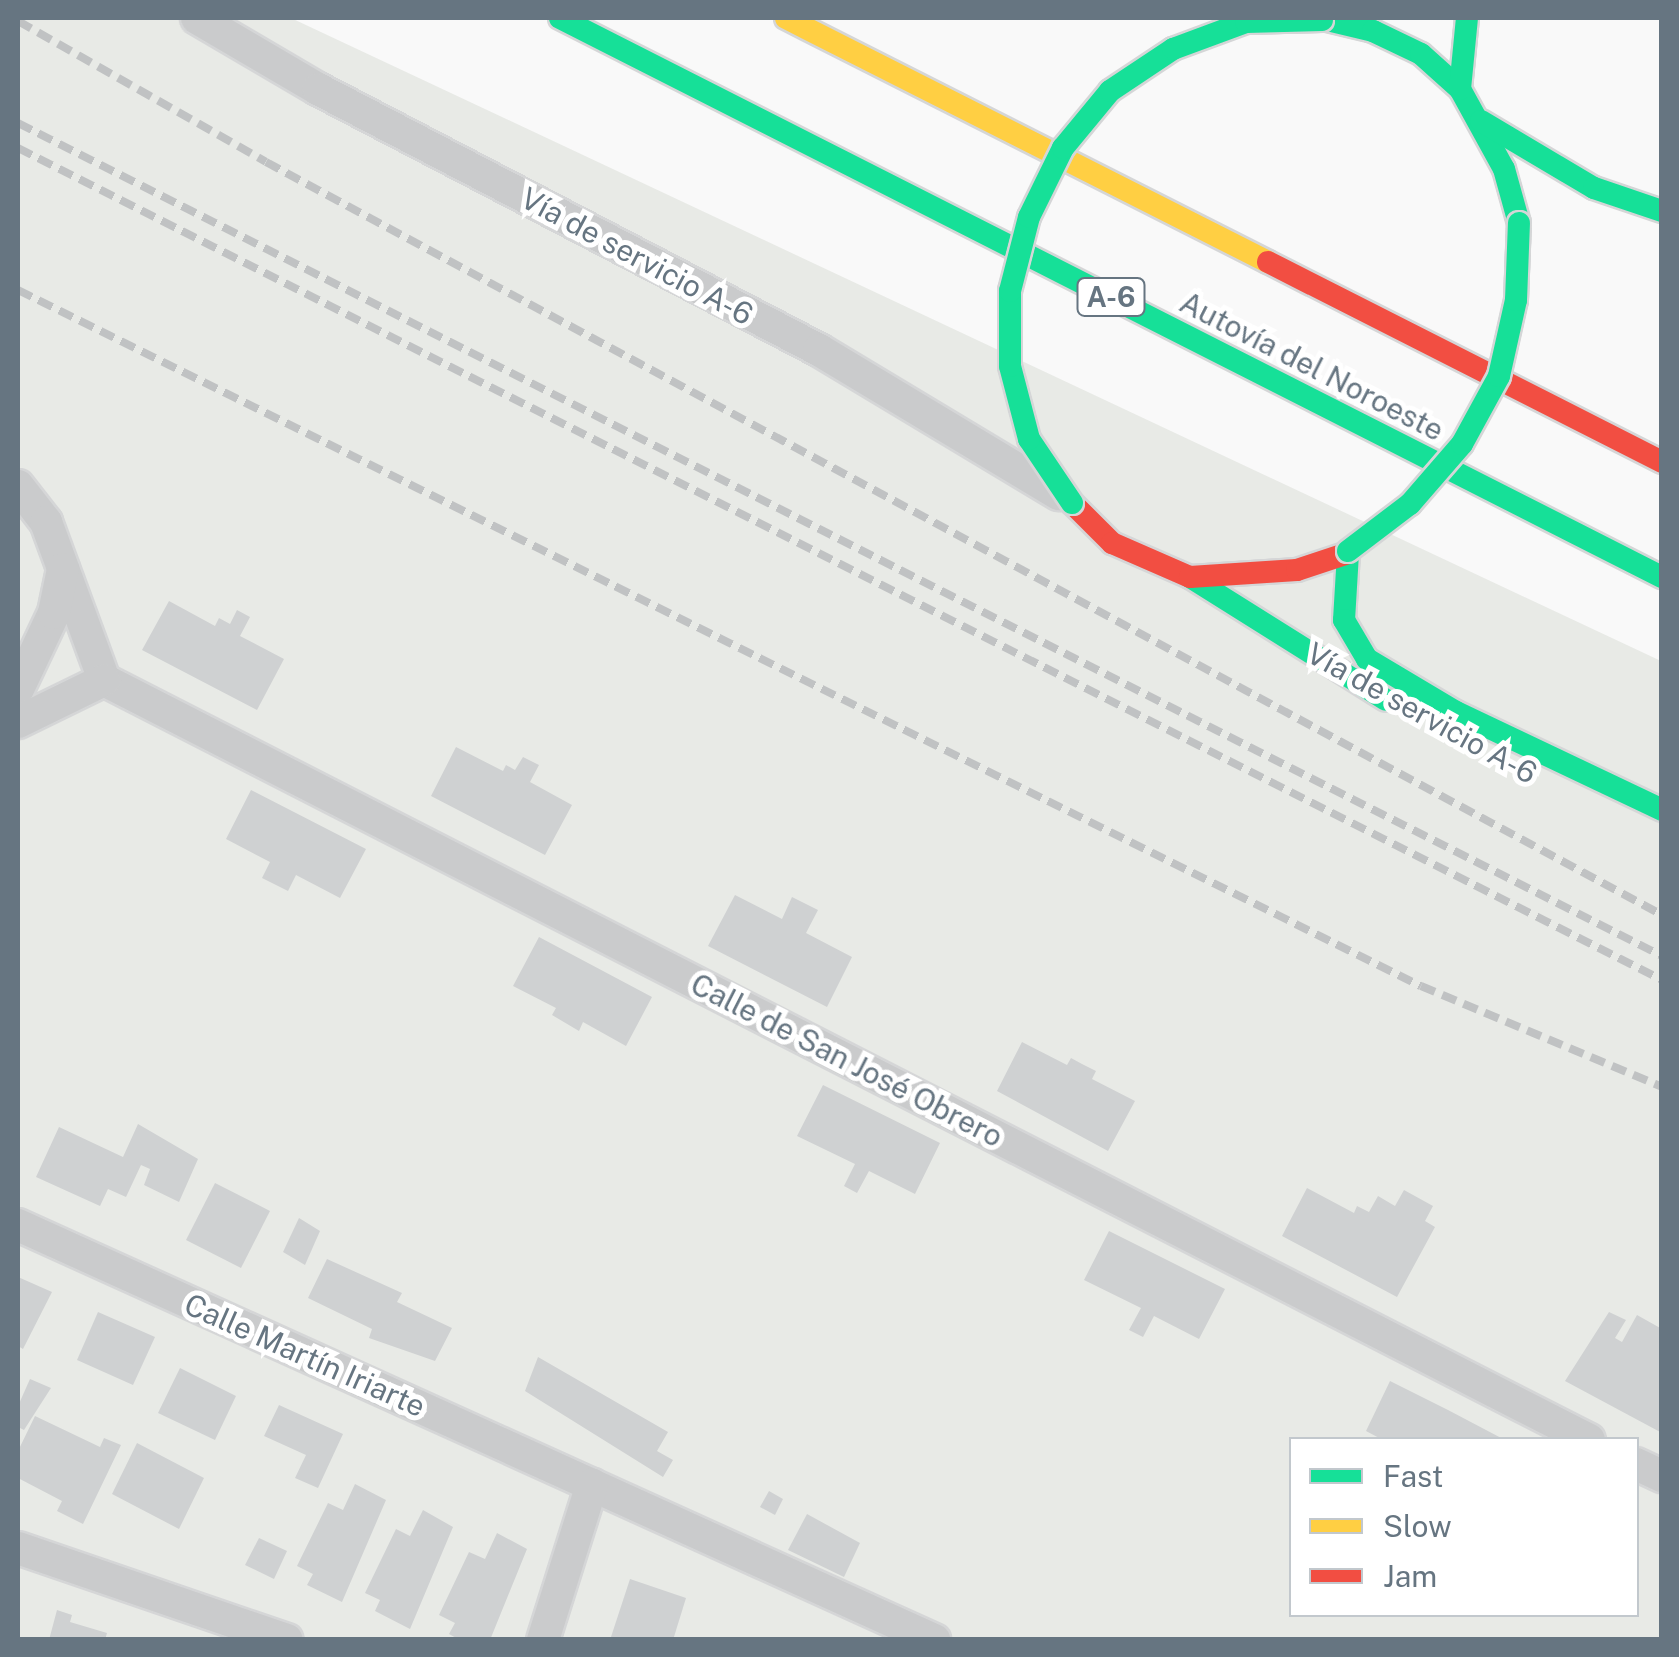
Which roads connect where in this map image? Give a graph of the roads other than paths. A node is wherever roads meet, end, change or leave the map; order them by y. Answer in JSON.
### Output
{"nodes":[{"id":1,"x":197,"y":18,"type":"edge"},
{"id":2,"x":560,"y":18,"type":"edge"},
{"id":3,"x":786,"y":18,"type":"edge"},
{"id":4,"x":1404,"y":18,"type":"edge"},
{"id":5,"x":1467,"y":18,"type":"edge"},
{"id":6,"x":1321,"y":19,"type":"edge"},
{"id":7,"x":1374,"y":31,"type":"junction"},
{"id":8,"x":1460,"y":89,"type":"junction"},
{"id":9,"x":1481,"y":121,"type":"junction"},
{"id":10,"x":1662,"y":211,"type":"edge"},
{"id":11,"x":1662,"y":462,"type":"edge"},
{"id":12,"x":18,"y":486,"type":"edge"},
{"id":13,"x":1072,"y":503,"type":"junction"},
{"id":14,"x":1348,"y":551,"type":"junction"},
{"id":15,"x":63,"y":570,"type":"junction"},
{"id":16,"x":1190,"y":576,"type":"junction"},
{"id":17,"x":1662,"y":577,"type":"edge"},
{"id":18,"x":104,"y":680,"type":"junction"},
{"id":19,"x":18,"y":690,"type":"edge"},
{"id":20,"x":18,"y":722,"type":"edge"},
{"id":21,"x":1549,"y":784,"type":"dead end"},
{"id":22,"x":1582,"y":800,"type":"dead end"},
{"id":23,"x":1662,"y":810,"type":"edge"},
{"id":24,"x":1662,"y":833,"type":"edge"},
{"id":25,"x":18,"y":1225,"type":"edge"},
{"id":26,"x":1584,"y":1437,"type":"edge"},
{"id":27,"x":1639,"y":1465,"type":"edge"},
{"id":28,"x":1662,"y":1476,"type":"edge"},
{"id":29,"x":592,"y":1485,"type":"junction"},
{"id":30,"x":18,"y":1548,"type":"edge"},
{"id":31,"x":288,"y":1640,"type":"edge"},
{"id":32,"x":543,"y":1640,"type":"edge"},
{"id":33,"x":934,"y":1640,"type":"edge"}],
"edges":[{"from":1,"to":13,"type":"street","name":"Vía de servicio A-6"},
{"from":2,"to":17,"type":"main road","name":"Autovía del Noroeste","number":"A-6"},
{"from":3,"to":11,"type":"main road"},
{"from":4,"to":7,"type":"main road"},
{"from":5,"to":8,"type":"main road"},
{"from":6,"to":7,"type":"main road","name":"Vía de servicio A-6"},
{"from":6,"to":13,"type":"main road","name":"Vía de servicio A-6","bridge":true},
{"from":7,"to":8,"type":"main road","name":"Vía de servicio A-6"},
{"from":8,"to":9,"type":"main road","name":"Vía de servicio A-6"},
{"from":9,"to":10,"type":"main road"},
{"from":9,"to":14,"type":"main road","bridge":true},
{"from":12,"to":15,"type":"street"},
{"from":13,"to":16,"type":"main road","name":"Vía de servicio A-6"},
{"from":14,"to":16,"type":"main road"},
{"from":14,"to":23,"type":"main road","name":"Vía de servicio A-6"},
{"from":15,"to":18,"type":"street"},
{"from":15,"to":19,"type":"street"},
{"from":16,"to":21,"type":"main road","name":"Vía de servicio A-6"},
{"from":18,"to":20,"type":"street"},
{"from":18,"to":26,"type":"street","name":"Calle de San José Obrero"},
{"from":22,"to":24,"type":"main road"},
{"from":25,"to":29,"type":"street","name":"Calle Martín Iriarte"},
{"from":27,"to":28,"type":"street"},
{"from":29,"to":32,"type":"street"},
{"from":29,"to":33,"type":"street","name":"Calle Martín Iriarte"},
{"from":30,"to":31,"type":"street"}]}
